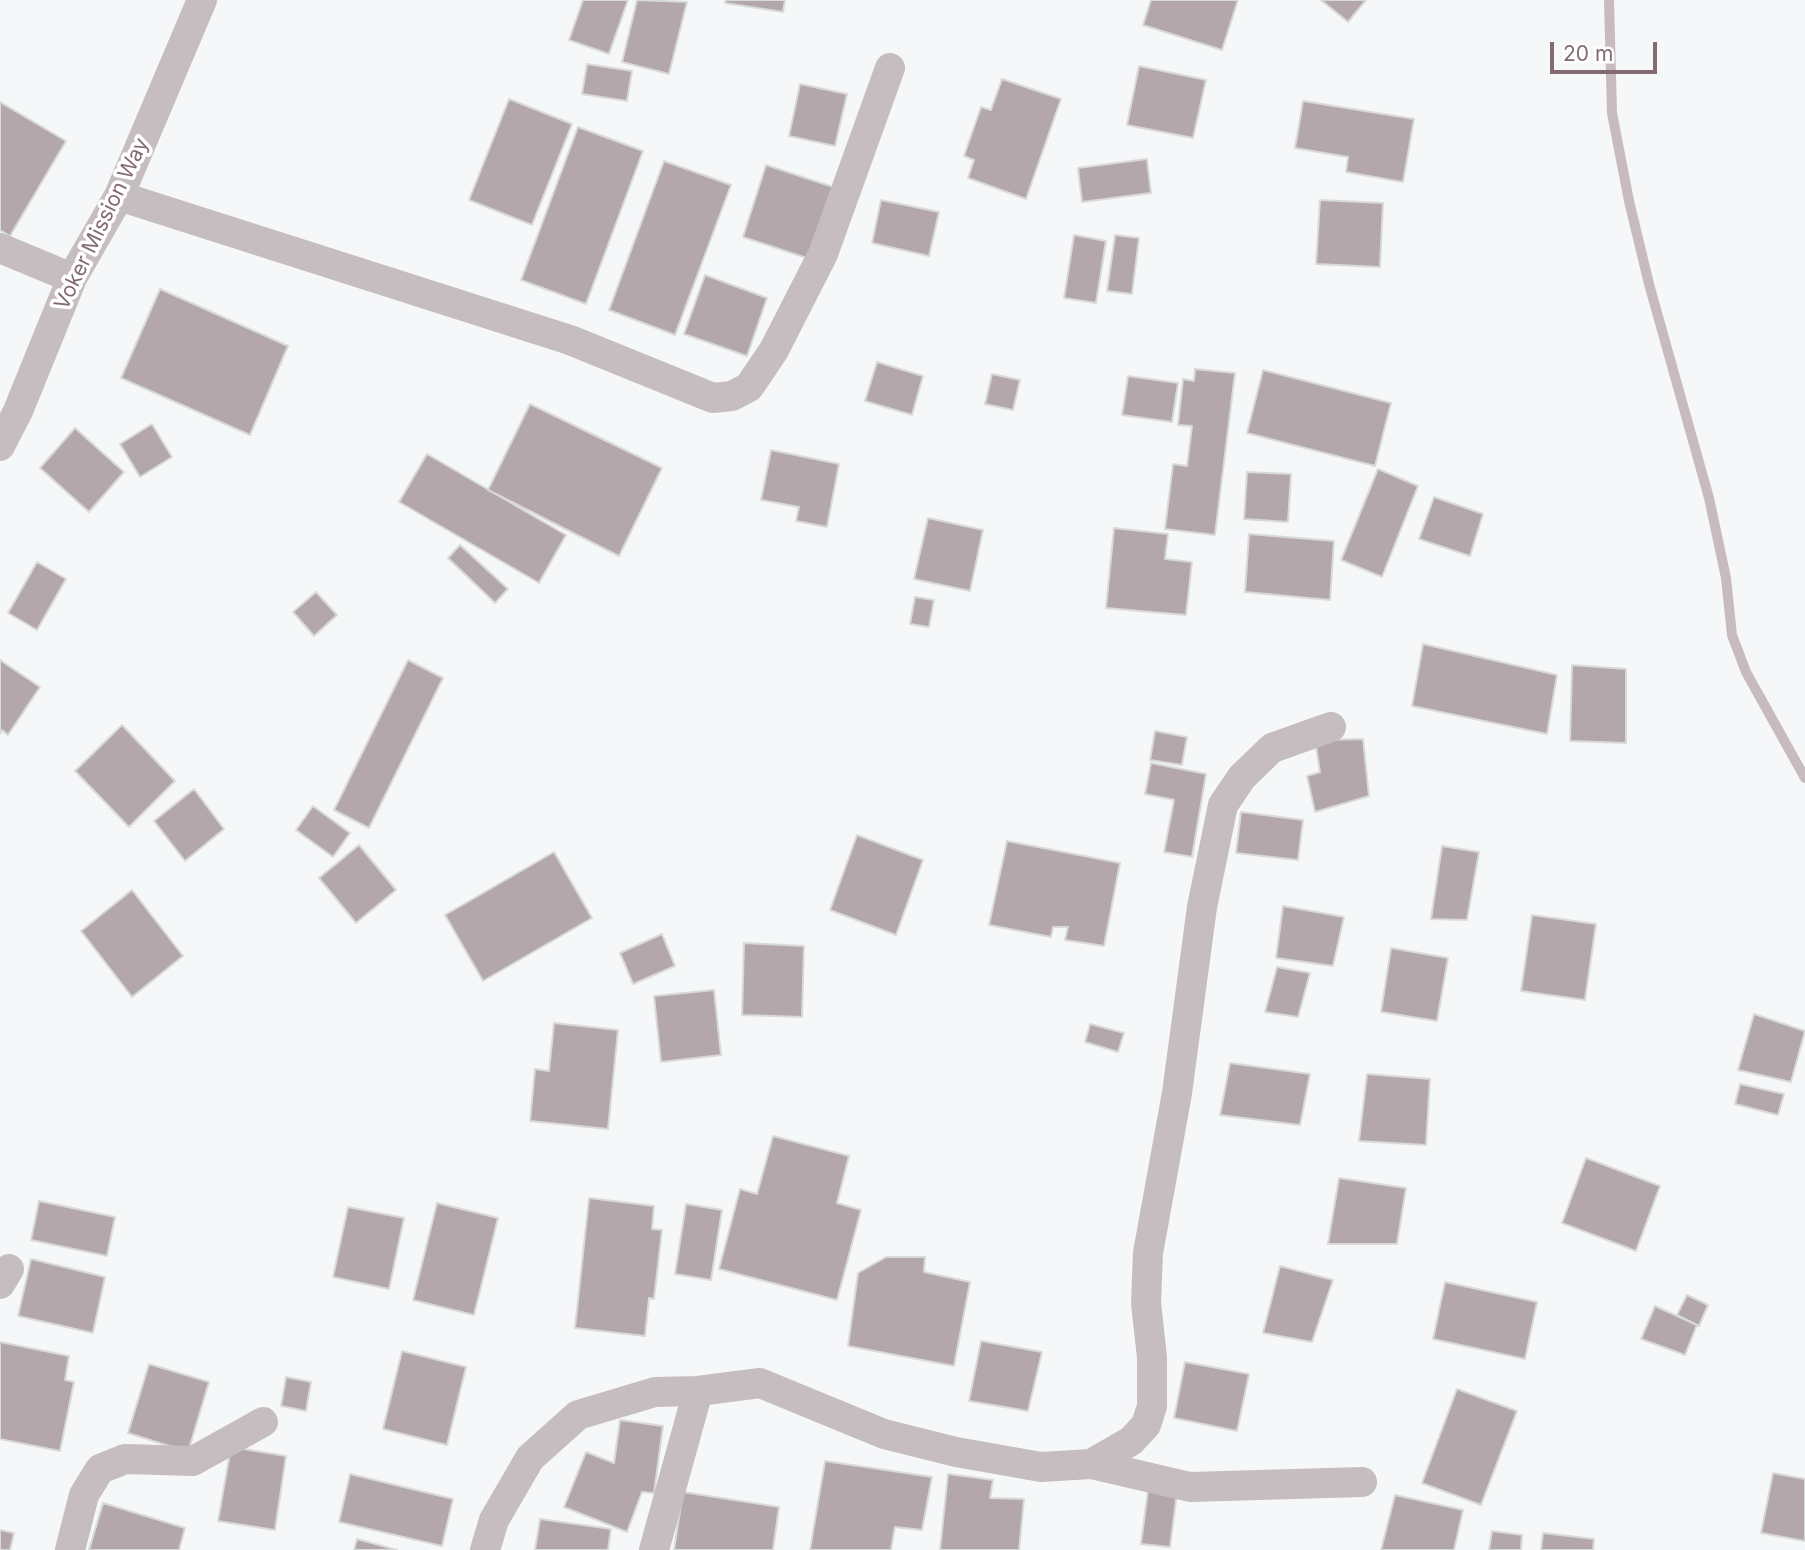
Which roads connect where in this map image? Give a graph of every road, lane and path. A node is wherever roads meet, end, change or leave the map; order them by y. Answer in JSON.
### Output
{"nodes":[{"id":1,"x":202,"y":0,"type":"edge"},
{"id":2,"x":890,"y":68,"type":"dead end"},
{"id":3,"x":119,"y":196,"type":"junction"},
{"id":4,"x":0,"y":248,"type":"edge"},
{"id":5,"x":72,"y":278,"type":"junction"},
{"id":6,"x":0,"y":446,"type":"edge"},
{"id":7,"x":1331,"y":727,"type":"dead end"},
{"id":8,"x":698,"y":1391,"type":"junction"},
{"id":9,"x":263,"y":1422,"type":"dead end"},
{"id":10,"x":1091,"y":1464,"type":"junction"},
{"id":11,"x":1362,"y":1482,"type":"dead end"},
{"id":12,"x":70,"y":1550,"type":"edge"},
{"id":13,"x":485,"y":1550,"type":"edge"},
{"id":14,"x":654,"y":1550,"type":"edge"}],
"edges":[{"from":1,"to":3,"type":"street","name":"Voker Mission Way"},
{"from":2,"to":3,"type":"street"},
{"from":3,"to":5,"type":"street","name":"Voker Mission Way"},
{"from":4,"to":5,"type":"street"},
{"from":5,"to":6,"type":"street","name":"Voker Mission Way"},
{"from":7,"to":10,"type":"street"},
{"from":8,"to":10,"type":"street"},
{"from":8,"to":13,"type":"street"},
{"from":8,"to":14,"type":"street"},
{"from":9,"to":12,"type":"street"},
{"from":10,"to":11,"type":"street"}]}
